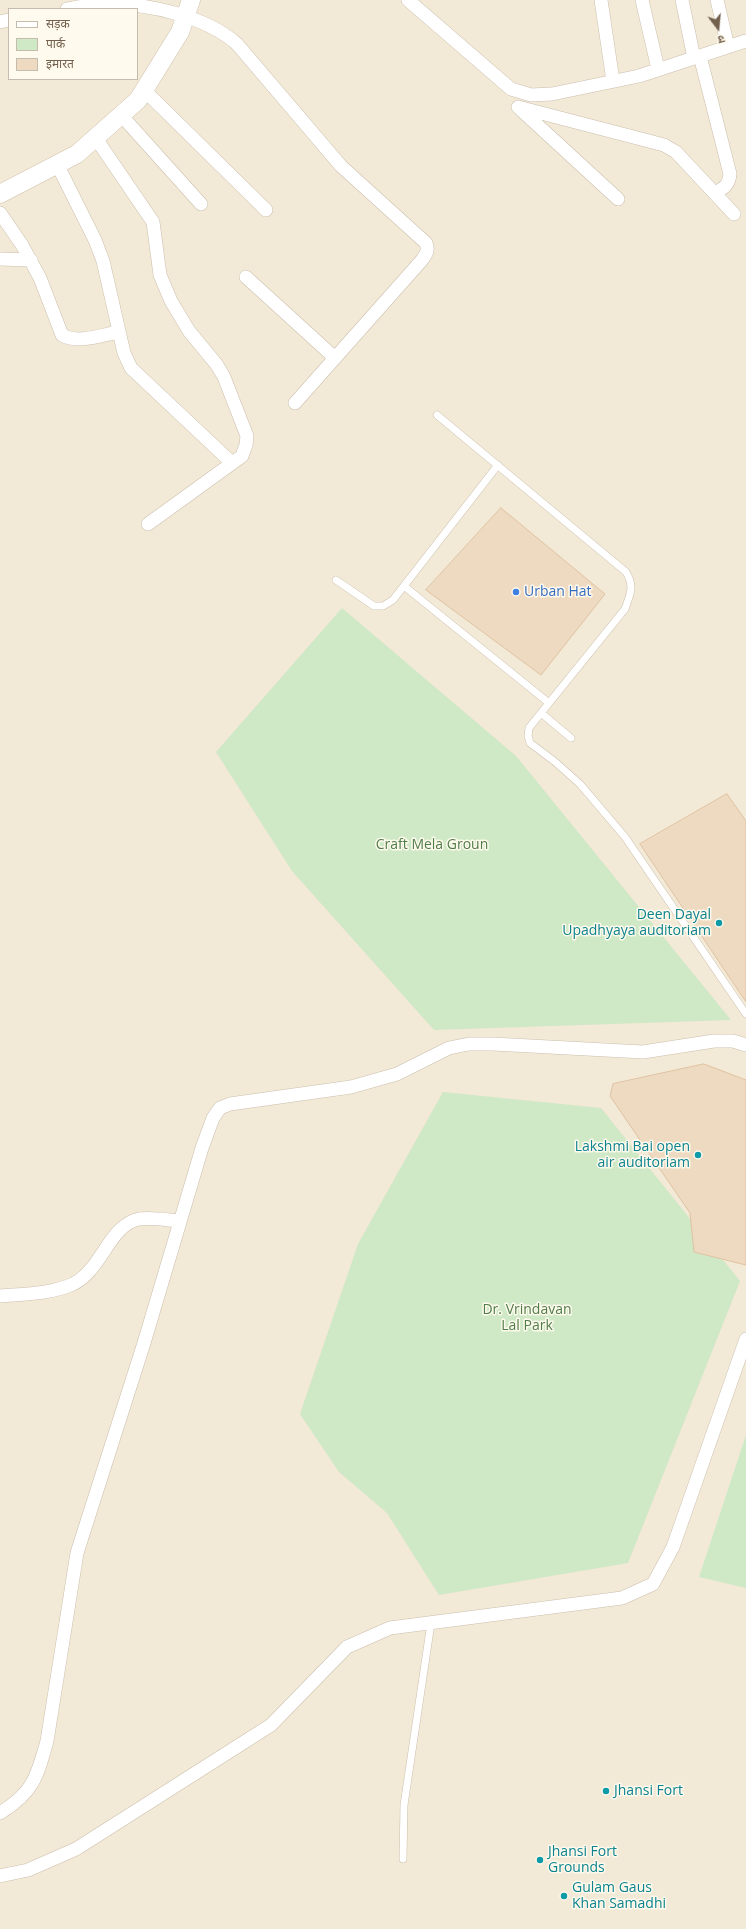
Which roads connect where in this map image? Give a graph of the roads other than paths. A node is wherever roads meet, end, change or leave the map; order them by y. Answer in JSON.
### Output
{"nodes":[{"id":1,"x":408,"y":0,"type":"edge"},
{"id":2,"x":601,"y":0,"type":"edge"},
{"id":3,"x":642,"y":0,"type":"edge"},
{"id":4,"x":682,"y":0,"type":"edge"},
{"id":5,"x":717,"y":0,"type":"edge"},
{"id":6,"x":74,"y":8,"type":"edge"},
{"id":7,"x":189,"y":8,"type":"edge"},
{"id":8,"x":745,"y":45,"type":"edge"},
{"id":9,"x":728,"y":46,"type":"junction"},
{"id":10,"x":697,"y":57,"type":"junction"},
{"id":11,"x":658,"y":70,"type":"junction"},
{"id":12,"x":613,"y":81,"type":"junction"},
{"id":13,"x":511,"y":89,"type":"junction"},
{"id":14,"x":144,"y":90,"type":"junction"},
{"id":15,"x":518,"y":107,"type":"junction"},
{"id":16,"x":121,"y":114,"type":"junction"},
{"id":17,"x":95,"y":137,"type":"junction"},
{"id":18,"x":57,"y":164,"type":"junction"},
{"id":19,"x":715,"y":193,"type":"junction"},
{"id":20,"x":0,"y":194,"type":"edge"},
{"id":21,"x":618,"y":199,"type":"dead end"},
{"id":22,"x":201,"y":204,"type":"dead end"},
{"id":23,"x":266,"y":210,"type":"dead end"},
{"id":24,"x":0,"y":213,"type":"edge"},
{"id":25,"x":734,"y":214,"type":"dead end"},
{"id":26,"x":0,"y":259,"type":"edge"},
{"id":27,"x":30,"y":260,"type":"junction"},
{"id":28,"x":246,"y":277,"type":"dead end"},
{"id":29,"x":119,"y":332,"type":"junction"},
{"id":30,"x":335,"y":358,"type":"junction"},
{"id":31,"x":295,"y":403,"type":"dead end"},
{"id":32,"x":437,"y":415,"type":"dead end"},
{"id":33,"x":232,"y":463,"type":"junction"},
{"id":34,"x":498,"y":465,"type":"junction"},
{"id":35,"x":148,"y":524,"type":"dead end"},
{"id":36,"x":336,"y":580,"type":"dead end"},
{"id":37,"x":404,"y":586,"type":"junction"},
{"id":38,"x":549,"y":703,"type":"junction"},
{"id":39,"x":541,"y":713,"type":"junction"},
{"id":40,"x":571,"y":738,"type":"dead end"},
{"id":41,"x":746,"y":1014,"type":"edge"},
{"id":42,"x":746,"y":1045,"type":"edge"},
{"id":43,"x":179,"y":1221,"type":"junction"},
{"id":44,"x":0,"y":1296,"type":"edge"},
{"id":45,"x":746,"y":1339,"type":"edge"},
{"id":46,"x":743,"y":1355,"type":"edge"},
{"id":47,"x":431,"y":1623,"type":"junction"},
{"id":48,"x":0,"y":1813,"type":"edge"},
{"id":49,"x":404,"y":1859,"type":"dead end"},
{"id":50,"x":0,"y":1876,"type":"edge"}],
"edges":[{"from":1,"to":13,"type":"street"},
{"from":2,"to":12,"type":"street"},
{"from":3,"to":11,"type":"street"},
{"from":4,"to":10,"type":"street"},
{"from":5,"to":9,"type":"street"},
{"from":6,"to":7,"type":"street"},
{"from":7,"to":14,"type":"street"},
{"from":7,"to":30,"type":"street"},
{"from":8,"to":9,"type":"street"},
{"from":9,"to":10,"type":"street"},
{"from":10,"to":11,"type":"street"},
{"from":10,"to":19,"type":"street"},
{"from":11,"to":12,"type":"street"},
{"from":12,"to":13,"type":"street"},
{"from":13,"to":15,"type":"street"},
{"from":14,"to":16,"type":"street"},
{"from":14,"to":23,"type":"street"},
{"from":15,"to":19,"type":"street"},
{"from":15,"to":21,"type":"street"},
{"from":16,"to":17,"type":"street"},
{"from":16,"to":22,"type":"street"},
{"from":17,"to":18,"type":"street"},
{"from":17,"to":33,"type":"street"},
{"from":18,"to":20,"type":"street"},
{"from":18,"to":29,"type":"street"},
{"from":19,"to":25,"type":"street"},
{"from":24,"to":27,"type":"street"},
{"from":26,"to":27,"type":"street"},
{"from":27,"to":29,"type":"street"},
{"from":28,"to":30,"type":"street"},
{"from":29,"to":33,"type":"street"},
{"from":30,"to":31,"type":"street"},
{"from":32,"to":34,"type":"lane"},
{"from":33,"to":35,"type":"street"},
{"from":34,"to":37,"type":"lane"},
{"from":34,"to":38,"type":"lane"},
{"from":36,"to":37,"type":"lane"},
{"from":37,"to":38,"type":"lane"},
{"from":38,"to":39,"type":"lane"},
{"from":39,"to":40,"type":"lane"},
{"from":39,"to":41,"type":"lane"},
{"from":42,"to":43,"type":"street"},
{"from":43,"to":44,"type":"street"},
{"from":43,"to":48,"type":"street"},
{"from":45,"to":46,"type":"street"},
{"from":46,"to":47,"type":"street"},
{"from":47,"to":49,"type":"lane"},
{"from":47,"to":50,"type":"street"}]}
